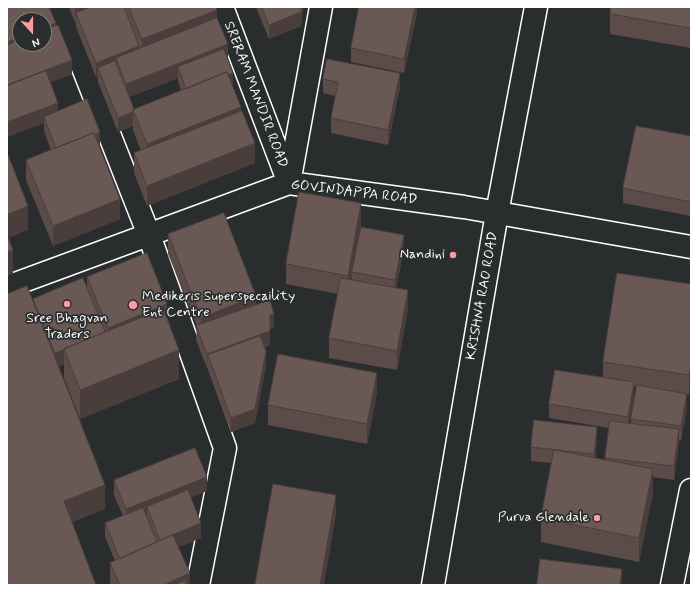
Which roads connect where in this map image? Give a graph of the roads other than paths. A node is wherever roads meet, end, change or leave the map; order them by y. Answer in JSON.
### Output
{"nodes":[{"id":1,"x":59,"y":7,"type":"edge"},
{"id":2,"x":222,"y":7,"type":"edge"},
{"id":3,"x":321,"y":7,"type":"edge"},
{"id":4,"x":536,"y":7,"type":"edge"},
{"id":5,"x":289,"y":183,"type":"junction"},
{"id":6,"x":497,"y":213,"type":"junction"},
{"id":7,"x":148,"y":235,"type":"junction"},
{"id":8,"x":691,"y":247,"type":"edge"},
{"id":9,"x":7,"y":287,"type":"edge"},
{"id":10,"x":691,"y":490,"type":"edge"},
{"id":11,"x":198,"y":585,"type":"edge"},
{"id":12,"x":433,"y":585,"type":"edge"},
{"id":13,"x":672,"y":585,"type":"edge"}],
"edges":[{"from":1,"to":7,"type":"street"},
{"from":2,"to":5,"type":"street","name":"SRERAM MANDIR ROAD"},
{"from":3,"to":5,"type":"street"},
{"from":4,"to":6,"type":"street","name":"KRISHNA RAO ROAD"},
{"from":5,"to":6,"type":"street","name":"GOVINDAPPA ROAD"},
{"from":5,"to":7,"type":"street","name":"GOVINDAPPA ROAD"},
{"from":6,"to":8,"type":"street","name":"GOVINDAPPA ROAD"},
{"from":6,"to":12,"type":"street","name":"KRISHNA RAO ROAD"},
{"from":7,"to":9,"type":"street","name":"GOVINDAPPA ROAD"},
{"from":7,"to":11,"type":"street"},
{"from":10,"to":13,"type":"street"}]}
